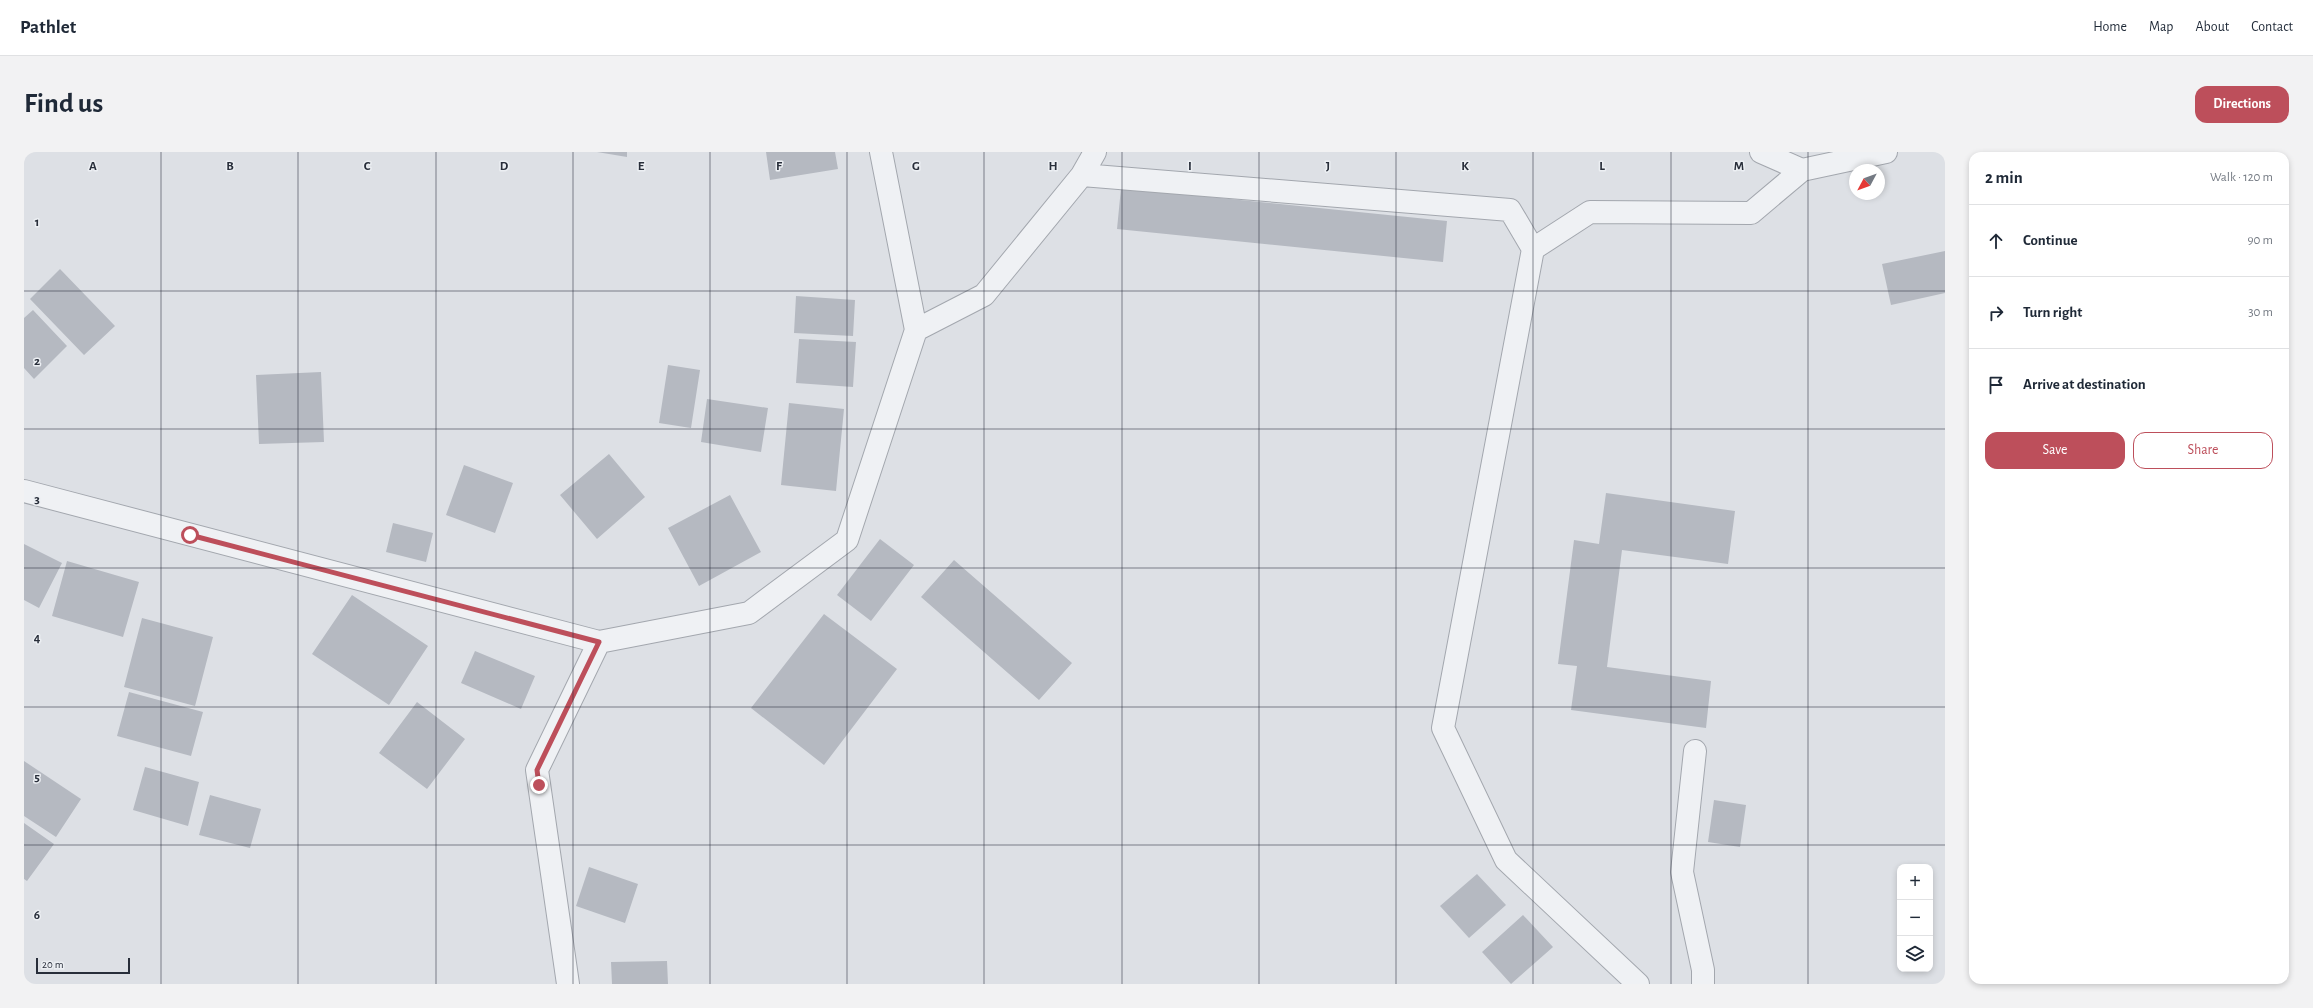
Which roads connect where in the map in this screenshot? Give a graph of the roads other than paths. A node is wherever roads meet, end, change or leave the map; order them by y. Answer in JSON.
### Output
{"nodes":[{"id":1,"x":881,"y":152,"type":"edge"},
{"id":2,"x":1095,"y":152,"type":"edge"},
{"id":3,"x":1761,"y":152,"type":"edge"},
{"id":4,"x":1886,"y":152,"type":"edge"},
{"id":5,"x":1802,"y":170,"type":"junction"},
{"id":6,"x":1082,"y":175,"type":"junction"},
{"id":7,"x":1533,"y":249,"type":"junction"},
{"id":8,"x":916,"y":330,"type":"junction"},
{"id":9,"x":24,"y":491,"type":"edge"},
{"id":10,"x":599,"y":642,"type":"junction"},
{"id":11,"x":1695,"y":750,"type":"dead end"},
{"id":12,"x":568,"y":984,"type":"edge"},
{"id":13,"x":1638,"y":984,"type":"edge"},
{"id":14,"x":1703,"y":984,"type":"edge"}],
"edges":[{"from":1,"to":8,"type":"street"},
{"from":2,"to":6,"type":"street"},
{"from":3,"to":5,"type":"street"},
{"from":4,"to":5,"type":"street"},
{"from":5,"to":7,"type":"street"},
{"from":6,"to":7,"type":"street"},
{"from":6,"to":8,"type":"street"},
{"from":7,"to":13,"type":"street"},
{"from":8,"to":10,"type":"street"},
{"from":9,"to":10,"type":"street"},
{"from":10,"to":12,"type":"street"},
{"from":11,"to":14,"type":"street"}]}
